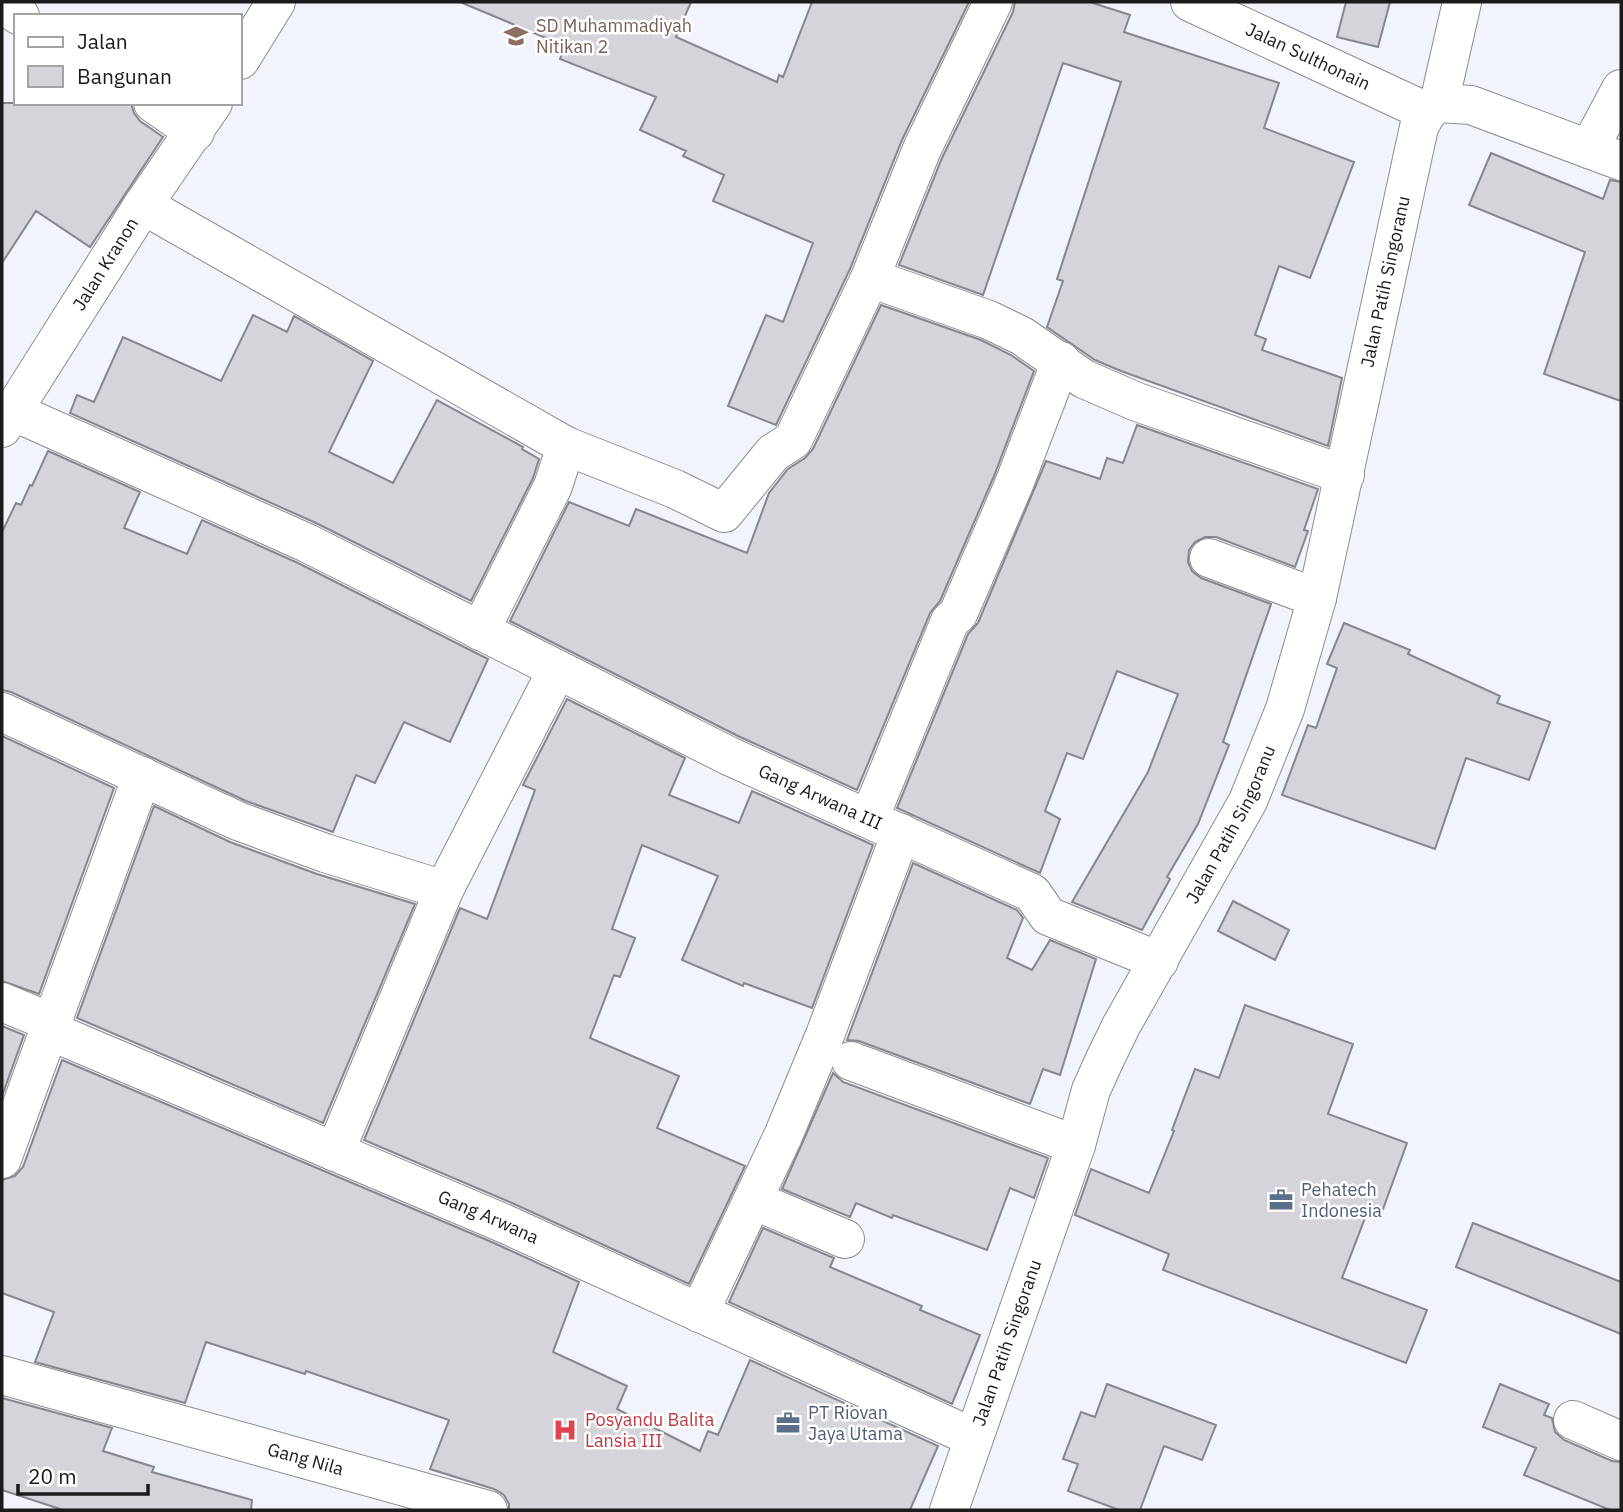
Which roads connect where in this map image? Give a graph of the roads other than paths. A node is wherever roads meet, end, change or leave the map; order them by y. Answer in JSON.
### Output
{"nodes":[{"id":1,"x":276,"y":2,"type":"edge"},
{"id":2,"x":993,"y":2,"type":"edge"},
{"id":3,"x":1189,"y":2,"type":"edge"},
{"id":4,"x":1462,"y":2,"type":"edge"},
{"id":5,"x":242,"y":57,"type":"edge"},
{"id":6,"x":1621,"y":89,"type":"edge"},
{"id":7,"x":160,"y":105,"type":"edge"},
{"id":8,"x":1433,"y":107,"type":"junction"},
{"id":9,"x":204,"y":117,"type":"edge"},
{"id":10,"x":1605,"y":155,"type":"edge"},
{"id":11,"x":143,"y":205,"type":"junction"},
{"id":12,"x":870,"y":278,"type":"junction"},
{"id":13,"x":1060,"y":361,"type":"junction"},
{"id":14,"x":7,"y":419,"type":"edge"},
{"id":15,"x":566,"y":446,"type":"junction"},
{"id":16,"x":1345,"y":475,"type":"junction"},
{"id":17,"x":1209,"y":558,"type":"dead end"},
{"id":18,"x":1317,"y":598,"type":"junction"},
{"id":19,"x":480,"y":631,"type":"junction"},
{"id":20,"x":557,"y":670,"type":"junction"},
{"id":21,"x":2,"y":712,"type":"edge"},
{"id":22,"x":142,"y":776,"type":"junction"},
{"id":23,"x":885,"y":826,"type":"junction"},
{"id":24,"x":444,"y":890,"type":"junction"},
{"id":25,"x":1159,"y":961,"type":"junction"},
{"id":26,"x":2,"y":1002,"type":"edge"},
{"id":27,"x":52,"y":1023,"type":"junction"},
{"id":28,"x":838,"y":1048,"type":"junction"},
{"id":29,"x":1076,"y":1145,"type":"junction"},
{"id":30,"x":335,"y":1152,"type":"junction"},
{"id":31,"x":2,"y":1159,"type":"edge"},
{"id":32,"x":752,"y":1200,"type":"junction"},
{"id":33,"x":845,"y":1239,"type":"dead end"},
{"id":34,"x":699,"y":1313,"type":"junction"},
{"id":35,"x":2,"y":1374,"type":"edge"},
{"id":36,"x":1573,"y":1420,"type":"dead end"},
{"id":37,"x":972,"y":1437,"type":"junction"},
{"id":38,"x":1621,"y":1441,"type":"edge"},
{"id":39,"x":488,"y":1510,"type":"edge"},
{"id":40,"x":949,"y":1510,"type":"edge"}],
"edges":[{"from":1,"to":5,"type":"street"},
{"from":2,"to":12,"type":"street"},
{"from":3,"to":8,"type":"street","name":"Jalan Sulthonain"},
{"from":4,"to":8,"type":"street","name":"Jalan Patih Singoranu"},
{"from":6,"to":10,"type":"street"},
{"from":7,"to":9,"type":"street"},
{"from":8,"to":10,"type":"street","name":"Jalan Sulthonain"},
{"from":8,"to":16,"type":"street","name":"Jalan Patih Singoranu"},
{"from":9,"to":11,"type":"street","name":"Jalan Kranon"},
{"from":11,"to":14,"type":"street","name":"Jalan Kranon"},
{"from":11,"to":15,"type":"street"},
{"from":12,"to":13,"type":"street"},
{"from":12,"to":15,"type":"street"},
{"from":13,"to":16,"type":"street"},
{"from":13,"to":23,"type":"street"},
{"from":14,"to":19,"type":"street","name":"Gang Arwana III"},
{"from":15,"to":19,"type":"street"},
{"from":16,"to":18,"type":"street","name":"Jalan Patih Singoranu"},
{"from":17,"to":18,"type":"street"},
{"from":18,"to":25,"type":"street","name":"Jalan Patih Singoranu"},
{"from":19,"to":20,"type":"street","name":"Gang Arwana III"},
{"from":20,"to":23,"type":"street","name":"Gang Arwana III"},
{"from":20,"to":24,"type":"street"},
{"from":21,"to":22,"type":"street"},
{"from":22,"to":24,"type":"street"},
{"from":22,"to":27,"type":"street"},
{"from":23,"to":25,"type":"street","name":"Gang Arwana III"},
{"from":23,"to":28,"type":"street"},
{"from":24,"to":30,"type":"street"},
{"from":25,"to":29,"type":"street","name":"Jalan Patih Singoranu"},
{"from":26,"to":27,"type":"street","name":"Gang Arwana"},
{"from":27,"to":30,"type":"street","name":"Gang Arwana"},
{"from":27,"to":31,"type":"street"},
{"from":28,"to":29,"type":"street"},
{"from":28,"to":32,"type":"street"},
{"from":29,"to":37,"type":"street","name":"Jalan Patih Singoranu"},
{"from":30,"to":34,"type":"street","name":"Gang Arwana"},
{"from":32,"to":33,"type":"street"},
{"from":32,"to":34,"type":"street"},
{"from":34,"to":37,"type":"street","name":"Gang Arwana"},
{"from":35,"to":39,"type":"street","name":"Gang Nila"},
{"from":36,"to":38,"type":"street"},
{"from":37,"to":40,"type":"street","name":"Jalan Patih Singoranu"}]}
